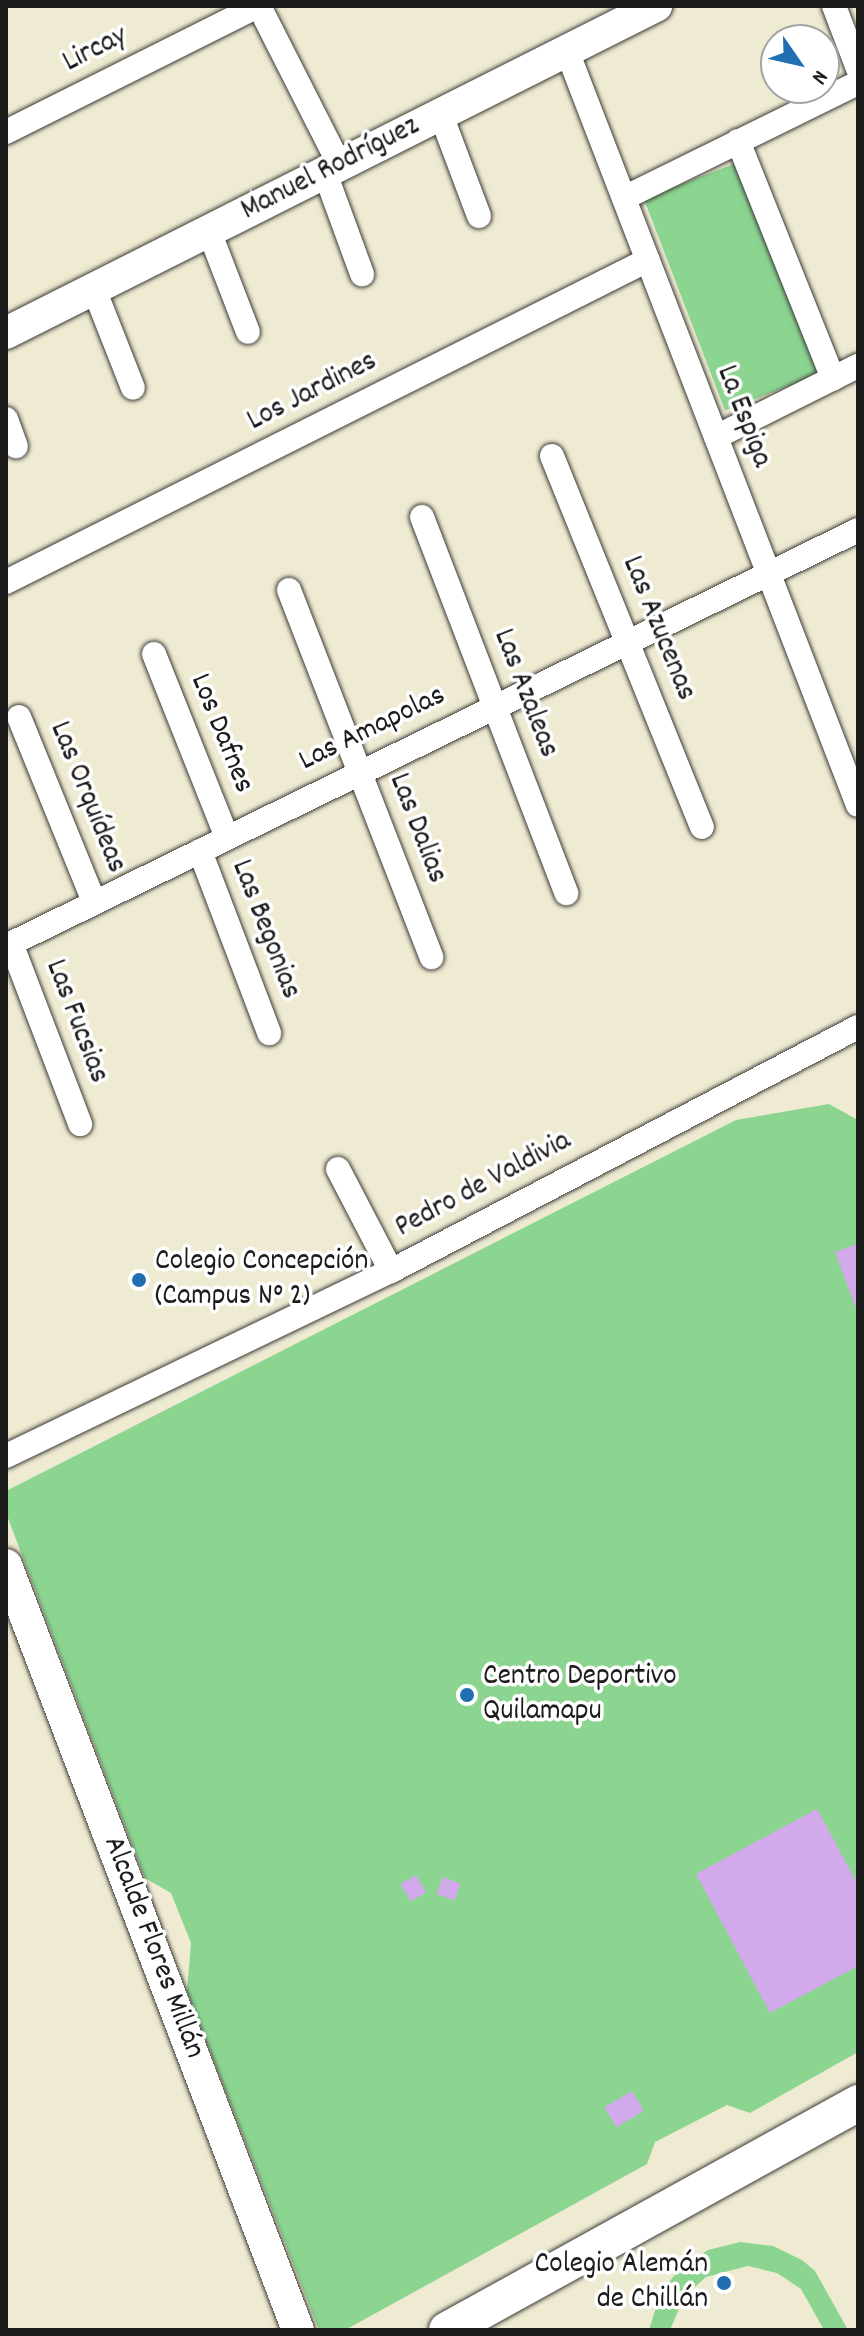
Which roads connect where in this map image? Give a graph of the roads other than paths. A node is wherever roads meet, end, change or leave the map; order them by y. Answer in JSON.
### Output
{"nodes":[{"id":1,"x":259,"y":6,"type":"edge"},
{"id":2,"x":656,"y":6,"type":"edge"},
{"id":3,"x":834,"y":6,"type":"edge"},
{"id":4,"x":567,"y":51,"type":"junction"},
{"id":5,"x":858,"y":69,"type":"edge"},
{"id":6,"x":858,"y":83,"type":"edge"},
{"id":7,"x":441,"y":115,"type":"junction"},
{"id":8,"x":6,"y":132,"type":"edge"},
{"id":9,"x":738,"y":141,"type":"junction"},
{"id":10,"x":332,"y":169,"type":"junction"},
{"id":11,"x":624,"y":198,"type":"junction"},
{"id":12,"x":479,"y":216,"type":"dead end"},
{"id":13,"x":209,"y":231,"type":"junction"},
{"id":14,"x":648,"y":260,"type":"junction"},
{"id":15,"x":362,"y":274,"type":"dead end"},
{"id":16,"x":94,"y":289,"type":"junction"},
{"id":17,"x":248,"y":332,"type":"dead end"},
{"id":18,"x":6,"y":333,"type":"edge"},
{"id":19,"x":858,"y":366,"type":"edge"},
{"id":20,"x":833,"y":379,"type":"junction"},
{"id":21,"x":133,"y":388,"type":"dead end"},
{"id":22,"x":6,"y":419,"type":"edge"},
{"id":23,"x":716,"y":437,"type":"junction"},
{"id":24,"x":16,"y":446,"type":"dead end"},
{"id":25,"x":552,"y":456,"type":"dead end"},
{"id":26,"x":422,"y":517,"type":"dead end"},
{"id":27,"x":858,"y":530,"type":"edge"},
{"id":28,"x":768,"y":573,"type":"junction"},
{"id":29,"x":6,"y":582,"type":"edge"},
{"id":30,"x":289,"y":590,"type":"dead end"},
{"id":31,"x":628,"y":642,"type":"junction"},
{"id":32,"x":154,"y":654,"type":"dead end"},
{"id":33,"x":494,"y":707,"type":"junction"},
{"id":34,"x":19,"y":717,"type":"dead end"},
{"id":35,"x":360,"y":773,"type":"junction"},
{"id":36,"x":858,"y":805,"type":"edge"},
{"id":37,"x":702,"y":827,"type":"dead end"},
{"id":38,"x":227,"y":837,"type":"junction"},
{"id":39,"x":200,"y":851,"type":"junction"},
{"id":40,"x":566,"y":893,"type":"dead end"},
{"id":41,"x":94,"y":902,"type":"junction"},
{"id":42,"x":8,"y":944,"type":"edge"},
{"id":43,"x":431,"y":957,"type":"dead end"},
{"id":44,"x":858,"y":1027,"type":"edge"},
{"id":45,"x":269,"y":1033,"type":"dead end"},
{"id":46,"x":80,"y":1124,"type":"dead end"},
{"id":47,"x":338,"y":1169,"type":"dead end"},
{"id":48,"x":391,"y":1271,"type":"junction"},
{"id":49,"x":6,"y":1456,"type":"edge"},
{"id":50,"x":6,"y":1565,"type":"edge"},
{"id":51,"x":858,"y":2103,"type":"edge"},
{"id":52,"x":298,"y":2330,"type":"edge"},
{"id":53,"x":447,"y":2330,"type":"edge"}],
"edges":[{"from":1,"to":8,"type":"street","name":"Lircay"},
{"from":1,"to":10,"type":"street"},
{"from":2,"to":4,"type":"street","name":"Manuel Rodríguez"},
{"from":3,"to":5,"type":"street"},
{"from":4,"to":7,"type":"street","name":"Manuel Rodríguez"},
{"from":4,"to":11,"type":"street","name":"La Espiga"},
{"from":6,"to":9,"type":"street"},
{"from":7,"to":10,"type":"street","name":"Manuel Rodríguez"},
{"from":7,"to":12,"type":"street"},
{"from":9,"to":11,"type":"street"},
{"from":9,"to":20,"type":"street"},
{"from":10,"to":13,"type":"street","name":"Manuel Rodríguez"},
{"from":10,"to":15,"type":"street"},
{"from":11,"to":14,"type":"street","name":"La Espiga"},
{"from":13,"to":16,"type":"street","name":"Manuel Rodríguez"},
{"from":13,"to":17,"type":"street"},
{"from":14,"to":23,"type":"street","name":"La Espiga"},
{"from":14,"to":29,"type":"street","name":"Los Jardines"},
{"from":16,"to":18,"type":"street","name":"Manuel Rodríguez"},
{"from":16,"to":21,"type":"street"},
{"from":19,"to":20,"type":"street"},
{"from":20,"to":23,"type":"street"},
{"from":22,"to":24,"type":"street"},
{"from":23,"to":28,"type":"street","name":"La Espiga"},
{"from":25,"to":31,"type":"street","name":"Las Azucenas"},
{"from":26,"to":33,"type":"street","name":"Las Azaleas"},
{"from":27,"to":28,"type":"street","name":"Las Amapolas"},
{"from":28,"to":31,"type":"street","name":"Las Amapolas"},
{"from":28,"to":36,"type":"street","name":"La Espiga"},
{"from":30,"to":35,"type":"street","name":"Las Dalias"},
{"from":31,"to":33,"type":"street","name":"Las Amapolas"},
{"from":31,"to":37,"type":"street","name":"Las Azucenas"},
{"from":32,"to":38,"type":"street","name":"Los Dafnes"},
{"from":33,"to":35,"type":"street","name":"Las Amapolas"},
{"from":33,"to":40,"type":"street","name":"Las Azaleas"},
{"from":34,"to":41,"type":"street","name":"Las Orquídeas"},
{"from":35,"to":38,"type":"street","name":"Las Amapolas"},
{"from":35,"to":43,"type":"street","name":"Las Dalias"},
{"from":38,"to":39,"type":"street","name":"Las Amapolas"},
{"from":39,"to":41,"type":"street","name":"Las Amapolas"},
{"from":39,"to":45,"type":"street","name":"Las Begonias"},
{"from":41,"to":42,"type":"street","name":"Las Amapolas"},
{"from":42,"to":46,"type":"street","name":"Las Fucsias"},
{"from":44,"to":48,"type":"street","name":"Pedro de Valdivia"},
{"from":47,"to":48,"type":"street"},
{"from":48,"to":49,"type":"street","name":"Pedro de Valdivia"},
{"from":50,"to":52,"type":"street","name":"Alcalde Flores Millán"},
{"from":51,"to":53,"type":"main road"}]}
